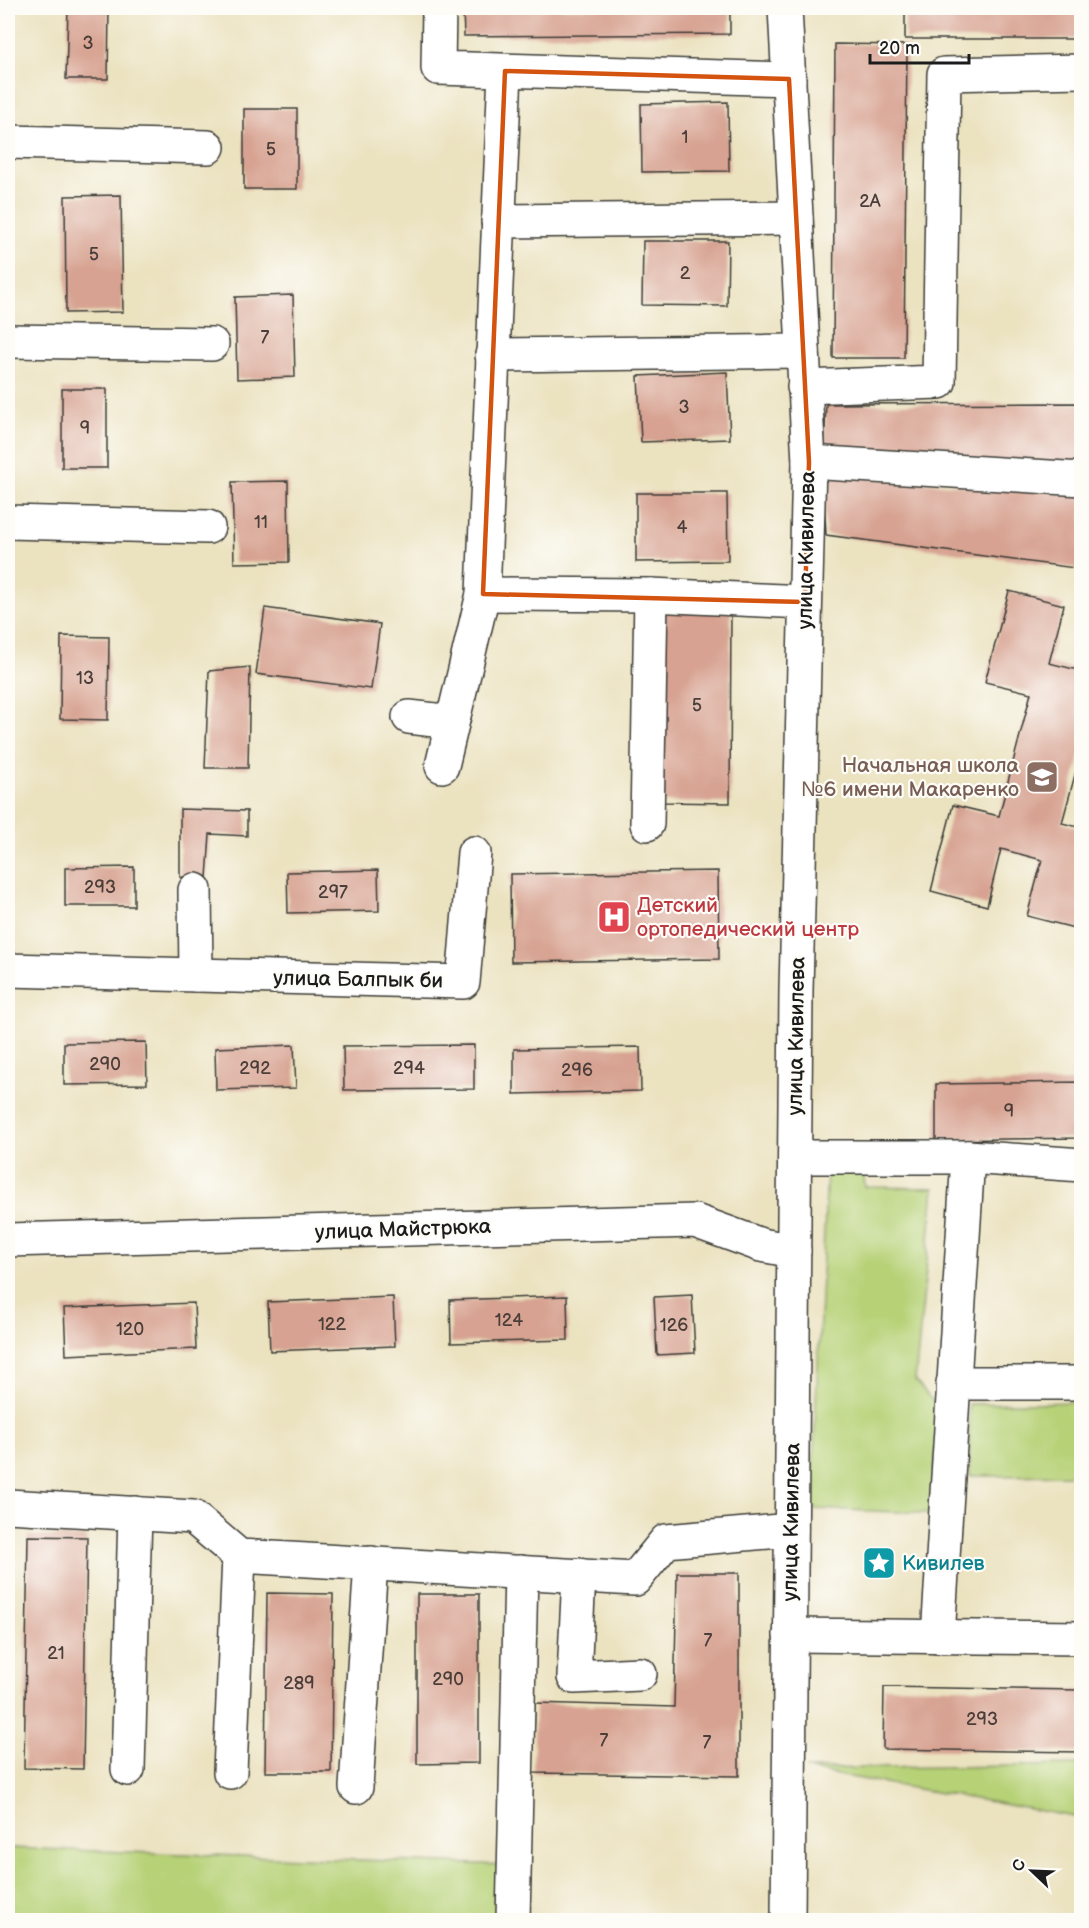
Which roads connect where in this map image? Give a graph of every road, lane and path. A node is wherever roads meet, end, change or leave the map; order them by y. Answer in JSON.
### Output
{"nodes":[{"id":1,"x":439,"y":8,"type":"edge"},
{"id":2,"x":785,"y":8,"type":"edge"},
{"id":3,"x":505,"y":71,"type":"junction"},
{"id":4,"x":1082,"y":71,"type":"edge"},
{"id":5,"x":789,"y":80,"type":"junction"},
{"id":6,"x":8,"y":142,"type":"edge"},
{"id":7,"x":208,"y":147,"type":"dead end"},
{"id":8,"x":796,"y":218,"type":"junction"},
{"id":9,"x":498,"y":221,"type":"junction"},
{"id":10,"x":8,"y":340,"type":"edge"},
{"id":11,"x":212,"y":344,"type":"dead end"},
{"id":12,"x":803,"y":351,"type":"junction"},
{"id":13,"x":492,"y":355,"type":"junction"},
{"id":14,"x":804,"y":387,"type":"junction"},
{"id":15,"x":809,"y":462,"type":"junction"},
{"id":16,"x":1082,"y":480,"type":"edge"},
{"id":17,"x":8,"y":522,"type":"edge"},
{"id":18,"x":208,"y":527,"type":"dead end"},
{"id":19,"x":483,"y":594,"type":"junction"},
{"id":20,"x":651,"y":595,"type":"junction"},
{"id":21,"x":805,"y":602,"type":"junction"},
{"id":22,"x":409,"y":717,"type":"dead end"},
{"id":23,"x":452,"y":722,"type":"junction"},
{"id":24,"x":442,"y":766,"type":"dead end"},
{"id":25,"x":646,"y":824,"type":"dead end"},
{"id":26,"x":474,"y":853,"type":"dead end"},
{"id":27,"x":195,"y":890,"type":"dead end"},
{"id":28,"x":8,"y":970,"type":"edge"},
{"id":29,"x":196,"y":975,"type":"junction"},
{"id":30,"x":795,"y":1157,"type":"junction"},
{"id":31,"x":968,"y":1157,"type":"junction"},
{"id":32,"x":1082,"y":1165,"type":"edge"},
{"id":33,"x":8,"y":1240,"type":"edge"},
{"id":34,"x":794,"y":1251,"type":"junction"},
{"id":35,"x":953,"y":1383,"type":"junction"},
{"id":36,"x":1082,"y":1383,"type":"edge"},
{"id":37,"x":8,"y":1506,"type":"edge"},
{"id":38,"x":135,"y":1513,"type":"junction"},
{"id":39,"x":791,"y":1530,"type":"junction"},
{"id":40,"x":238,"y":1556,"type":"junction"},
{"id":41,"x":370,"y":1563,"type":"junction"},
{"id":42,"x":521,"y":1572,"type":"junction"},
{"id":43,"x":579,"y":1575,"type":"junction"},
{"id":44,"x":790,"y":1635,"type":"junction"},
{"id":45,"x":938,"y":1637,"type":"junction"},
{"id":46,"x":1082,"y":1638,"type":"edge"},
{"id":47,"x":640,"y":1674,"type":"dead end"},
{"id":48,"x":128,"y":1769,"type":"dead end"},
{"id":49,"x":230,"y":1772,"type":"dead end"},
{"id":50,"x":356,"y":1787,"type":"dead end"},
{"id":51,"x":513,"y":1920,"type":"edge"},
{"id":52,"x":788,"y":1920,"type":"edge"}],
"edges":[{"from":1,"to":3,"type":"street"},
{"from":2,"to":5,"type":"street","name":"улица Кивилева"},
{"from":3,"to":5,"type":"street"},
{"from":3,"to":9,"type":"street"},
{"from":4,"to":14,"type":"street"},
{"from":5,"to":8,"type":"street","name":"улица Кивилева"},
{"from":6,"to":7,"type":"street"},
{"from":8,"to":9,"type":"street"},
{"from":8,"to":12,"type":"street","name":"улица Кивилева"},
{"from":9,"to":13,"type":"street"},
{"from":10,"to":11,"type":"street"},
{"from":12,"to":13,"type":"street"},
{"from":12,"to":14,"type":"street","name":"улица Кивилева"},
{"from":13,"to":19,"type":"street"},
{"from":14,"to":15,"type":"street","name":"улица Кивилева"},
{"from":15,"to":16,"type":"street"},
{"from":15,"to":21,"type":"street","name":"улица Кивилева"},
{"from":17,"to":18,"type":"street"},
{"from":19,"to":20,"type":"street"},
{"from":19,"to":23,"type":"street"},
{"from":20,"to":21,"type":"street"},
{"from":20,"to":25,"type":"street"},
{"from":21,"to":30,"type":"street","name":"улица Кивилева"},
{"from":22,"to":23,"type":"street"},
{"from":23,"to":24,"type":"street"},
{"from":26,"to":29,"type":"street","name":"улица Балпык би"},
{"from":27,"to":29,"type":"street"},
{"from":28,"to":29,"type":"street","name":"улица Балпык би"},
{"from":30,"to":31,"type":"street"},
{"from":30,"to":34,"type":"street","name":"улица Кивилева"},
{"from":31,"to":32,"type":"street"},
{"from":31,"to":35,"type":"street"},
{"from":33,"to":34,"type":"street","name":"улица Майстрюка"},
{"from":34,"to":39,"type":"street","name":"улица Кивилева"},
{"from":35,"to":36,"type":"street"},
{"from":35,"to":45,"type":"street"},
{"from":37,"to":38,"type":"street"},
{"from":38,"to":40,"type":"street"},
{"from":38,"to":48,"type":"street"},
{"from":39,"to":43,"type":"street"},
{"from":39,"to":44,"type":"street","name":"улица Кивилева"},
{"from":40,"to":41,"type":"street"},
{"from":40,"to":49,"type":"street"},
{"from":41,"to":42,"type":"street"},
{"from":41,"to":50,"type":"street"},
{"from":42,"to":43,"type":"street"},
{"from":42,"to":51,"type":"street"},
{"from":43,"to":47,"type":"street"},
{"from":44,"to":45,"type":"street"},
{"from":44,"to":52,"type":"street","name":"улица Кивилева"},
{"from":45,"to":46,"type":"street"}]}
